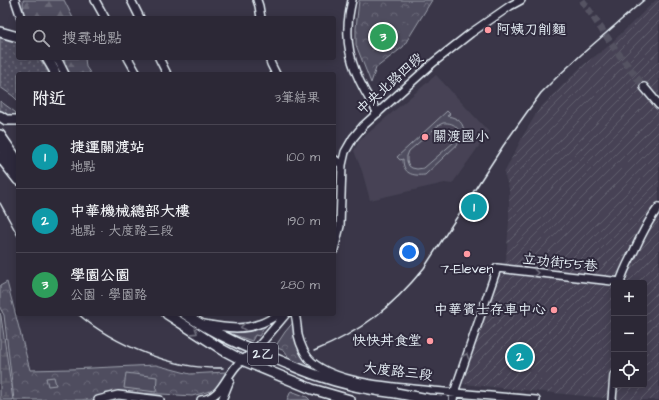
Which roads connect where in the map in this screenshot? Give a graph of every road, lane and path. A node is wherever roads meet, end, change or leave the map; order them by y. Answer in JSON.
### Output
{"nodes":[{"id":1,"x":16,"y":0,"type":"edge"},
{"id":2,"x":95,"y":0,"type":"edge"},
{"id":3,"x":131,"y":0,"type":"edge"},
{"id":4,"x":257,"y":0,"type":"edge"},
{"id":5,"x":352,"y":0,"type":"edge"},
{"id":6,"x":521,"y":0,"type":"edge"},
{"id":7,"x":20,"y":16,"type":"edge"},
{"id":8,"x":104,"y":16,"type":"edge"},
{"id":9,"x":139,"y":16,"type":"edge"},
{"id":10,"x":261,"y":16,"type":"edge"},
{"id":11,"x":0,"y":32,"type":"edge"},
{"id":12,"x":16,"y":36,"type":"edge"},
{"id":13,"x":47,"y":60,"type":"edge"},
{"id":14,"x":57,"y":60,"type":"edge"},
{"id":15,"x":129,"y":60,"type":"edge"},
{"id":16,"x":160,"y":60,"type":"edge"},
{"id":17,"x":270,"y":60,"type":"edge"},
{"id":18,"x":54,"y":72,"type":"edge"},
{"id":19,"x":64,"y":72,"type":"edge"},
{"id":20,"x":136,"y":72,"type":"edge"},
{"id":21,"x":166,"y":72,"type":"edge"},
{"id":22,"x":275,"y":72,"type":"edge"},
{"id":23,"x":644,"y":87,"type":"tunnel mouth"},
{"id":24,"x":659,"y":105,"type":"edge"},
{"id":25,"x":378,"y":113,"type":"junction"},
{"id":26,"x":0,"y":116,"type":"edge"},
{"id":27,"x":16,"y":120,"type":"edge"},
{"id":28,"x":0,"y":135,"type":"edge"},
{"id":29,"x":0,"y":146,"type":"edge"},
{"id":30,"x":0,"y":157,"type":"edge"},
{"id":31,"x":16,"y":158,"type":"edge"},
{"id":32,"x":336,"y":160,"type":"edge"},
{"id":33,"x":342,"y":165,"type":"junction"},
{"id":34,"x":16,"y":167,"type":"edge"},
{"id":35,"x":16,"y":177,"type":"edge"},
{"id":36,"x":659,"y":207,"type":"edge"},
{"id":37,"x":336,"y":242,"type":"edge"},
{"id":38,"x":622,"y":280,"type":"edge"},
{"id":39,"x":611,"y":281,"type":"edge"},
{"id":40,"x":170,"y":316,"type":"edge"},
{"id":41,"x":188,"y":316,"type":"edge"},
{"id":42,"x":275,"y":316,"type":"edge"},
{"id":43,"x":284,"y":316,"type":"edge"},
{"id":44,"x":295,"y":316,"type":"edge"},
{"id":45,"x":198,"y":323,"type":"junction"},
{"id":46,"x":254,"y":351,"type":"junction"},
{"id":47,"x":242,"y":360,"type":"junction"},
{"id":48,"x":234,"y":369,"type":"junction"},
{"id":49,"x":223,"y":386,"type":"junction"},
{"id":50,"x":410,"y":388,"type":"junction"},
{"id":51,"x":613,"y":388,"type":"edge"},
{"id":52,"x":454,"y":396,"type":"edge"},
{"id":53,"x":98,"y":400,"type":"edge"},
{"id":54,"x":158,"y":400,"type":"edge"},
{"id":55,"x":201,"y":400,"type":"edge"},
{"id":56,"x":216,"y":400,"type":"edge"},
{"id":57,"x":222,"y":400,"type":"edge"},
{"id":58,"x":350,"y":400,"type":"edge"},
{"id":59,"x":409,"y":400,"type":"edge"},
{"id":60,"x":444,"y":400,"type":"edge"},
{"id":61,"x":536,"y":400,"type":"edge"},
{"id":62,"x":612,"y":400,"type":"edge"}],
"edges":[{"from":1,"to":7,"type":"street"},
{"from":2,"to":8,"type":"street"},
{"from":3,"to":9,"type":"street"},
{"from":4,"to":10,"type":"street"},
{"from":5,"to":25,"type":"street"},
{"from":6,"to":25,"type":"street","name":"中央北路四段"},
{"from":11,"to":12,"type":"main road"},
{"from":13,"to":18,"type":"main road"},
{"from":14,"to":19,"type":"street"},
{"from":15,"to":20,"type":"street"},
{"from":16,"to":21,"type":"street"},
{"from":17,"to":22,"type":"street"},
{"from":23,"to":24,"type":"street"},
{"from":25,"to":33,"type":"street","name":"中央北路四段"},
{"from":26,"to":27,"type":"main road"},
{"from":28,"to":31,"type":"main road"},
{"from":29,"to":34,"type":"main road"},
{"from":30,"to":35,"type":"main road"},
{"from":32,"to":33,"type":"street"},
{"from":33,"to":37,"type":"street","name":"中央北路四段"},
{"from":36,"to":38,"type":"street"},
{"from":52,"to":39,"type":"street","name":"立功街55巷","one_way":true},
{"from":40,"to":47,"type":"main road","number":"2乙","one_way":true},
{"from":41,"to":45,"type":"main road","number":"2乙"},
{"from":42,"to":45,"type":"street","one_way":true},
{"from":43,"to":46,"type":"street"},
{"from":44,"to":50,"type":"street","name":"大度路三段"},
{"from":45,"to":46,"type":"main road","name":"大度路三段","number":"2乙"},
{"from":46,"to":47,"type":"street"},
{"from":46,"to":60,"type":"main road","name":"大度路三段","number":"2乙","bridge":true},
{"from":47,"to":48,"type":"street"},
{"from":47,"to":58,"type":"main road","number":"2乙"},
{"from":48,"to":49,"type":"street"},
{"from":48,"to":57,"type":"street"},
{"from":49,"to":55,"type":"street"},
{"from":49,"to":56,"type":"street"},
{"from":50,"to":52,"type":"street","name":"大度路三段"},
{"from":50,"to":59,"type":"street"},
{"from":51,"to":62,"type":"street"},
{"from":52,"to":61,"type":"street","name":"大度路三段"},
{"from":53,"to":54,"type":"street"}]}
